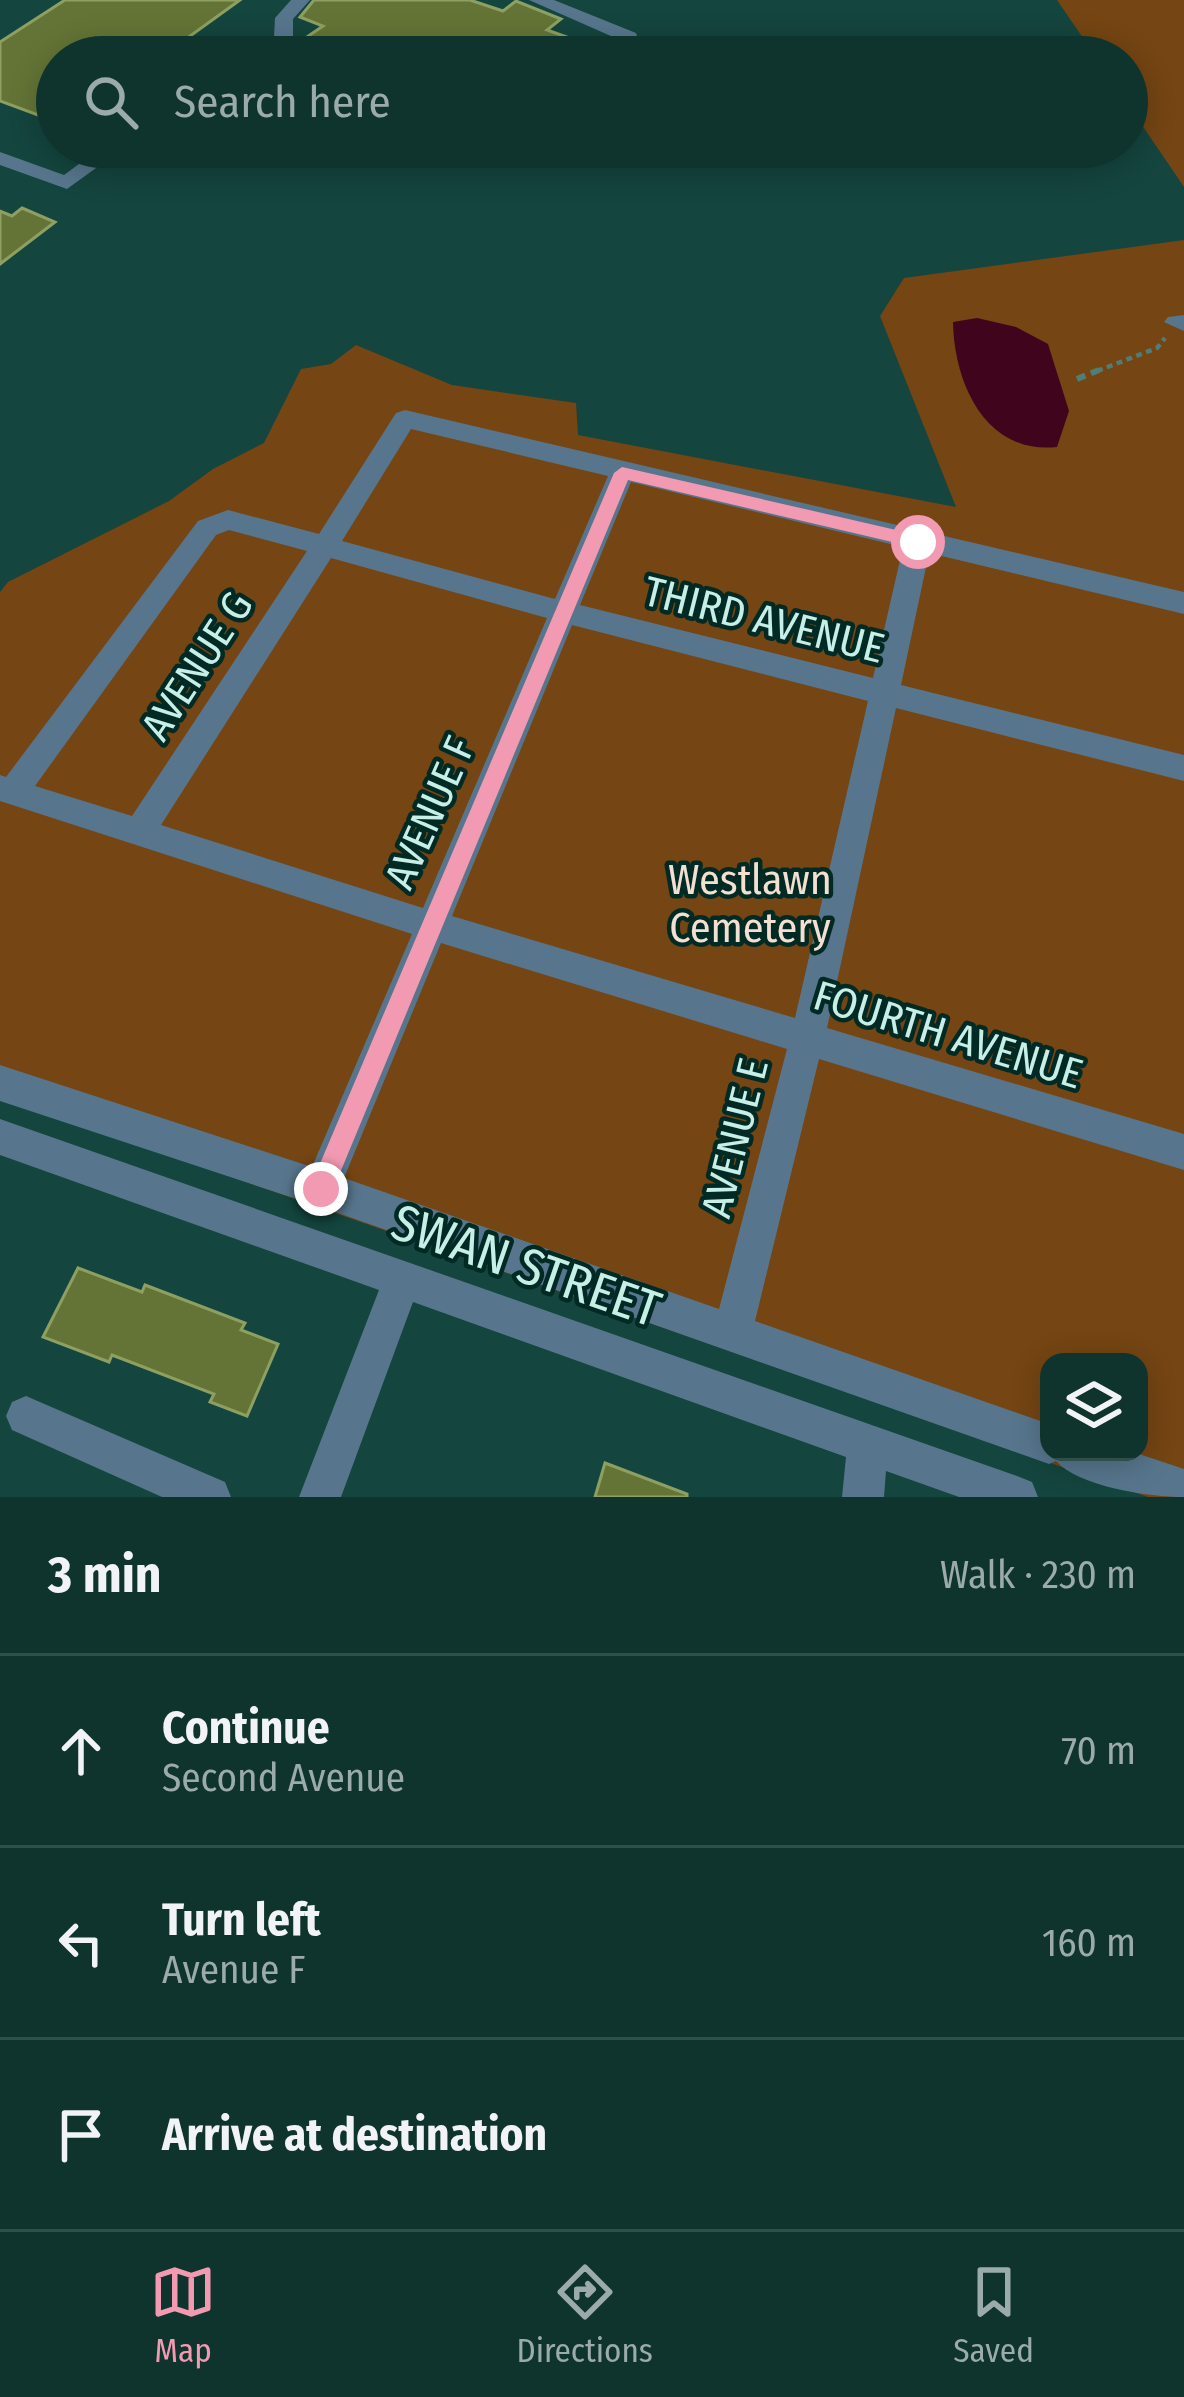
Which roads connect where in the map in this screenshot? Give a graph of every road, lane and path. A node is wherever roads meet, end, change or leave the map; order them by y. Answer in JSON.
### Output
{"nodes":[{"id":1,"x":301,"y":0,"type":"edge"},
{"id":2,"x":538,"y":0,"type":"edge"},
{"id":3,"x":284,"y":36,"type":"edge"},
{"id":4,"x":627,"y":36,"type":"edge"},
{"id":5,"x":0,"y":158,"type":"edge"},
{"id":6,"x":87,"y":168,"type":"edge"},
{"id":7,"x":1180,"y":322,"type":"edge"},
{"id":8,"x":1077,"y":379,"type":"dead end"},
{"id":9,"x":622,"y":473,"type":"junction"},
{"id":10,"x":918,"y":542,"type":"junction"},
{"id":11,"x":325,"y":546,"type":"junction"},
{"id":12,"x":1184,"y":603,"type":"edge"},
{"id":13,"x":566,"y":614,"type":"junction"},
{"id":14,"x":882,"y":694,"type":"junction"},
{"id":15,"x":1184,"y":768,"type":"edge"},
{"id":16,"x":6,"y":790,"type":"edge"},
{"id":17,"x":139,"y":832,"type":"junction"},
{"id":18,"x":430,"y":926,"type":"junction"},
{"id":19,"x":807,"y":1040,"type":"junction"},
{"id":20,"x":0,"y":1083,"type":"edge"},
{"id":21,"x":0,"y":1137,"type":"edge"},
{"id":22,"x":1184,"y":1152,"type":"edge"},
{"id":23,"x":321,"y":1189,"type":"junction"},
{"id":24,"x":402,"y":1280,"type":"junction"},
{"id":25,"x":732,"y":1334,"type":"junction"},
{"id":26,"x":26,"y":1417,"type":"dead end"},
{"id":27,"x":1040,"y":1441,"type":"edge"},
{"id":28,"x":868,"y":1444,"type":"junction"},
{"id":29,"x":1099,"y":1461,"type":"edge"},
{"id":30,"x":1184,"y":1490,"type":"edge"},
{"id":31,"x":210,"y":1497,"type":"edge"},
{"id":32,"x":320,"y":1497,"type":"edge"},
{"id":33,"x":863,"y":1497,"type":"edge"},
{"id":34,"x":1017,"y":1497,"type":"edge"}],
"edges":[{"from":1,"to":3,"type":"street"},
{"from":2,"to":4,"type":"street"},
{"from":5,"to":6,"type":"street"},
{"from":7,"to":8,"type":"path"},
{"from":9,"to":10,"type":"street"},
{"from":9,"to":11,"type":"street","name":"AVENUE G"},
{"from":9,"to":13,"type":"street","name":"AVENUE F"},
{"from":10,"to":12,"type":"street"},
{"from":10,"to":14,"type":"street","name":"AVENUE E"},
{"from":11,"to":13,"type":"street","name":"THIRD AVENUE"},
{"from":11,"to":16,"type":"street","name":"THIRD AVENUE"},
{"from":11,"to":17,"type":"street","name":"AVENUE G"},
{"from":13,"to":14,"type":"street","name":"THIRD AVENUE"},
{"from":13,"to":18,"type":"street","name":"AVENUE F"},
{"from":14,"to":15,"type":"street","name":"THIRD AVENUE"},
{"from":14,"to":19,"type":"street","name":"AVENUE E"},
{"from":16,"to":17,"type":"street","name":"FOURTH AVENUE"},
{"from":17,"to":18,"type":"street","name":"FOURTH AVENUE"},
{"from":18,"to":19,"type":"street","name":"FOURTH AVENUE"},
{"from":18,"to":23,"type":"street","name":"AVENUE F"},
{"from":19,"to":22,"type":"street","name":"FOURTH AVENUE"},
{"from":19,"to":25,"type":"street","name":"AVENUE E"},
{"from":20,"to":23,"type":"street"},
{"from":21,"to":24,"type":"street","name":"SWAN STREET"},
{"from":23,"to":25,"type":"street"},
{"from":24,"to":28,"type":"street","name":"SWAN STREET"},
{"from":24,"to":32,"type":"street"},
{"from":25,"to":27,"type":"street"},
{"from":26,"to":31,"type":"street"},
{"from":28,"to":33,"type":"street"},
{"from":28,"to":34,"type":"street","name":"SWAN STREET"},
{"from":29,"to":30,"type":"street"}]}
